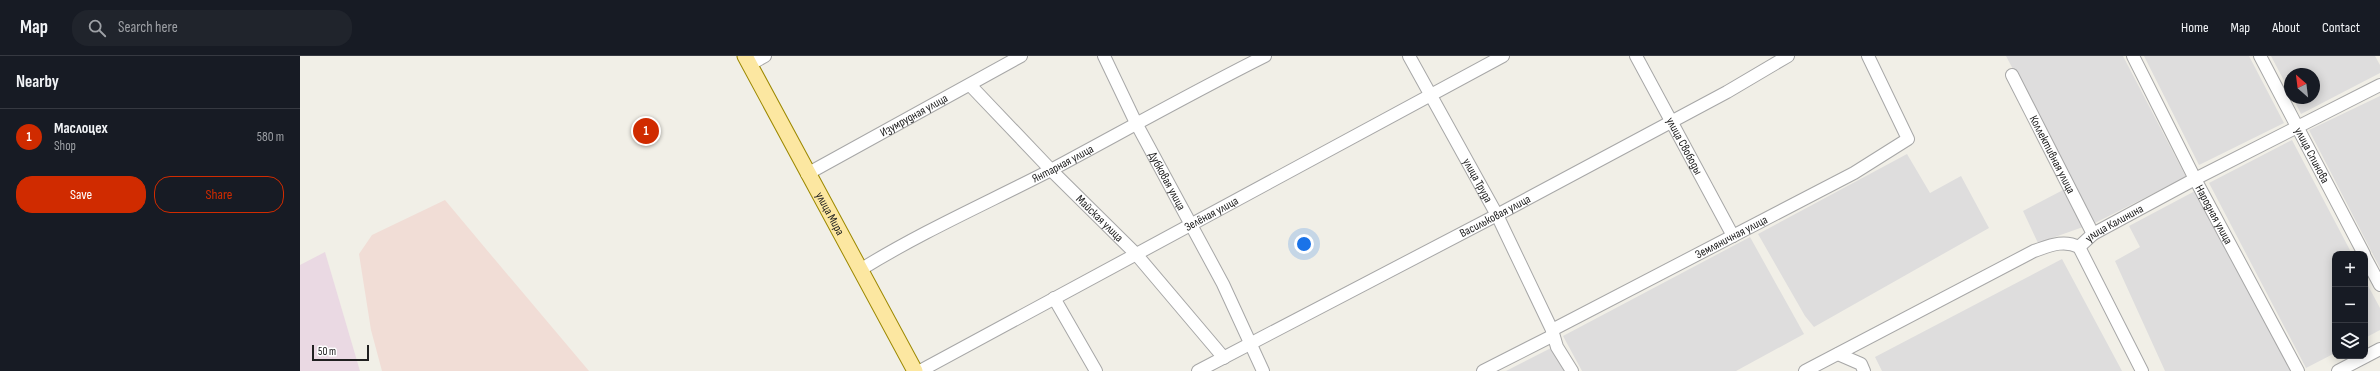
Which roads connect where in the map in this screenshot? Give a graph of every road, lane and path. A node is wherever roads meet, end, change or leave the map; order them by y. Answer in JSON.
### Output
{"nodes":[{"id":1,"x":766,"y":56,"type":"edge"},
{"id":2,"x":1021,"y":56,"type":"edge"},
{"id":3,"x":1104,"y":56,"type":"edge"},
{"id":4,"x":1266,"y":56,"type":"edge"},
{"id":5,"x":1409,"y":56,"type":"edge"},
{"id":6,"x":1503,"y":56,"type":"edge"},
{"id":7,"x":1636,"y":56,"type":"edge"},
{"id":8,"x":1788,"y":56,"type":"edge"},
{"id":9,"x":1868,"y":56,"type":"edge"},
{"id":10,"x":2133,"y":56,"type":"edge"},
{"id":11,"x":2260,"y":56,"type":"edge"},
{"id":12,"x":747,"y":60,"type":"edge"},
{"id":13,"x":2012,"y":75,"type":"dead end"},
{"id":14,"x":970,"y":85,"type":"junction"},
{"id":15,"x":2380,"y":85,"type":"edge"},
{"id":16,"x":1431,"y":94,"type":"junction"},
{"id":17,"x":1670,"y":121,"type":"junction"},
{"id":18,"x":1136,"y":123,"type":"junction"},
{"id":19,"x":2297,"y":128,"type":"junction"},
{"id":20,"x":1050,"y":170,"type":"junction"},
{"id":21,"x":807,"y":174,"type":"junction"},
{"id":22,"x":2196,"y":179,"type":"junction"},
{"id":23,"x":1497,"y":215,"type":"junction"},
{"id":24,"x":1191,"y":224,"type":"junction"},
{"id":25,"x":2093,"y":234,"type":"junction"},
{"id":26,"x":1733,"y":236,"type":"junction"},
{"id":27,"x":2079,"y":247,"type":"junction"},
{"id":28,"x":2362,"y":251,"type":"edge"},
{"id":29,"x":1136,"y":254,"type":"junction"},
{"id":30,"x":2368,"y":263,"type":"edge"},
{"id":31,"x":860,"y":270,"type":"junction"},
{"id":32,"x":2380,"y":285,"type":"edge"},
{"id":33,"x":1054,"y":298,"type":"junction"},
{"id":34,"x":1552,"y":333,"type":"junction"},
{"id":35,"x":1250,"y":344,"type":"junction"},
{"id":36,"x":2380,"y":349,"type":"edge"},
{"id":37,"x":1838,"y":354,"type":"junction"},
{"id":38,"x":1224,"y":358,"type":"junction"},
{"id":39,"x":915,"y":371,"type":"edge"},
{"id":40,"x":920,"y":371,"type":"edge"},
{"id":41,"x":1096,"y":371,"type":"edge"},
{"id":42,"x":1198,"y":371,"type":"edge"},
{"id":43,"x":1263,"y":371,"type":"edge"},
{"id":44,"x":1483,"y":371,"type":"edge"},
{"id":45,"x":1572,"y":371,"type":"edge"},
{"id":46,"x":1804,"y":371,"type":"edge"},
{"id":47,"x":1864,"y":371,"type":"edge"},
{"id":48,"x":2142,"y":371,"type":"edge"},
{"id":49,"x":2298,"y":371,"type":"edge"},
{"id":50,"x":2338,"y":371,"type":"edge"}],
"edges":[{"from":1,"to":12,"type":"street"},
{"from":2,"to":14,"type":"street","name":"Изумрудная улица"},
{"from":3,"to":18,"type":"street","name":"Дубковая улица"},
{"from":4,"to":18,"type":"street","name":"Янтарная улица"},
{"from":5,"to":16,"type":"street","name":"улица Труда"},
{"from":6,"to":16,"type":"street","name":"Зелёная улица"},
{"from":7,"to":17,"type":"street","name":"улица Свободы"},
{"from":8,"to":17,"type":"street","name":"Васильковая улица"},
{"from":9,"to":26,"type":"street","name":"Земляничная улица"},
{"from":10,"to":22,"type":"street","name":"Народная улица"},
{"from":11,"to":19,"type":"street","name":"улица Спинова"},
{"from":12,"to":21,"type":"main road","name":"улица Мира"},
{"from":13,"to":25,"type":"street","name":"Коллективная улица"},
{"from":14,"to":20,"type":"street","name":"Майская улица"},
{"from":14,"to":21,"type":"street","name":"Изумрудная улица"},
{"from":15,"to":19,"type":"street","name":"улица Калинина"},
{"from":16,"to":23,"type":"street","name":"улица Труда"},
{"from":16,"to":24,"type":"street","name":"Зелёная улица"},
{"from":17,"to":23,"type":"street","name":"Васильковая улица"},
{"from":17,"to":26,"type":"street","name":"улица Свободы"},
{"from":18,"to":20,"type":"street","name":"Янтарная улица"},
{"from":18,"to":24,"type":"street","name":"Дубковая улица"},
{"from":19,"to":22,"type":"street","name":"улица Калинина"},
{"from":19,"to":28,"type":"street","name":"улица Спинова"},
{"from":20,"to":29,"type":"street","name":"Майская улица"},
{"from":20,"to":31,"type":"street","name":"Янтарная улица"},
{"from":21,"to":31,"type":"main road","name":"улица Мира"},
{"from":22,"to":25,"type":"street","name":"улица Калинина"},
{"from":22,"to":49,"type":"street","name":"Народная улица"},
{"from":23,"to":34,"type":"street","name":"улица Труда"},
{"from":23,"to":35,"type":"street","name":"Васильковая улица"},
{"from":24,"to":29,"type":"street","name":"Зелёная улица"},
{"from":24,"to":35,"type":"street","name":"Дубковая улица"},
{"from":25,"to":27,"type":"street","name":"улица Калинина"},
{"from":26,"to":34,"type":"street","name":"Земляничная улица"},
{"from":27,"to":37,"type":"street","name":"улица Калинина"},
{"from":27,"to":48,"type":"street"},
{"from":29,"to":33,"type":"street","name":"Зелёная улица"},
{"from":29,"to":38,"type":"street","name":"Майская улица"},
{"from":30,"to":32,"type":"street"},
{"from":31,"to":39,"type":"main road","name":"улица Мира"},
{"from":33,"to":40,"type":"street","name":"Зелёная улица"},
{"from":33,"to":41,"type":"street"},
{"from":34,"to":44,"type":"street","name":"Земляничная улица"},
{"from":34,"to":45,"type":"street","name":"улица Труда"},
{"from":35,"to":38,"type":"street","name":"Васильковая улица"},
{"from":35,"to":43,"type":"street","name":"Дубковая улица"},
{"from":36,"to":50,"type":"street"},
{"from":37,"to":46,"type":"street","name":"улица Калинина"},
{"from":37,"to":47,"type":"street"},
{"from":38,"to":42,"type":"street","name":"Васильковая улица"}]}
